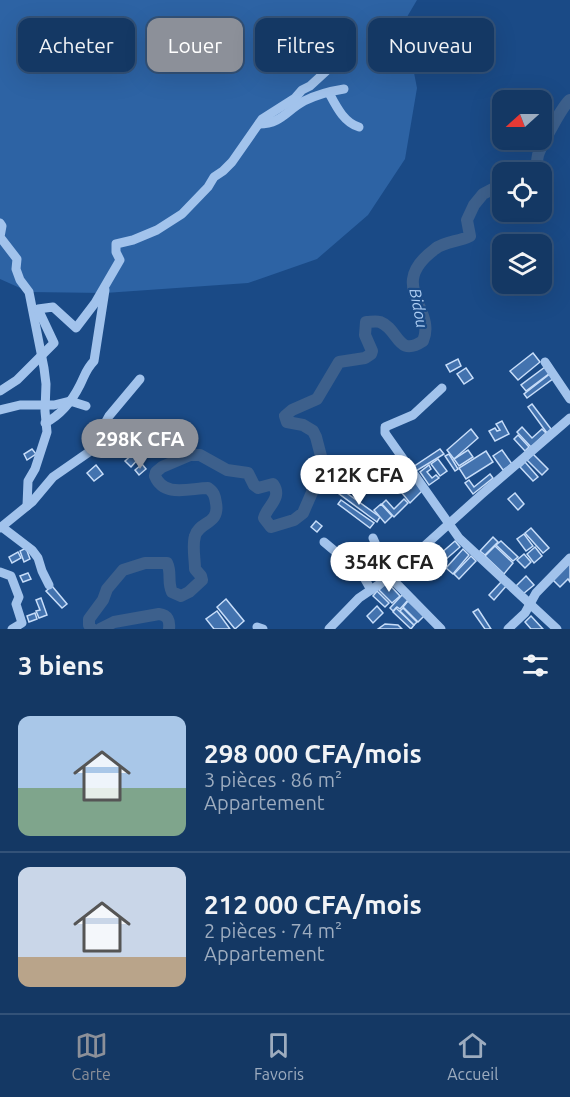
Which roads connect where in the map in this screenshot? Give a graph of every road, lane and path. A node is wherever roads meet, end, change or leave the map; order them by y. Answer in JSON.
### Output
{"nodes":[{"id":1,"x":324,"y":72,"type":"edge"},
{"id":2,"x":344,"y":89,"type":"dead end"},
{"id":3,"x":330,"y":93,"type":"junction"},
{"id":4,"x":259,"y":124,"type":"junction"},
{"id":5,"x":359,"y":127,"type":"dead end"},
{"id":6,"x":0,"y":223,"type":"edge"},
{"id":7,"x":107,"y":284,"type":"junction"},
{"id":8,"x":41,"y":354,"type":"junction"},
{"id":9,"x":545,"y":362,"type":"dead end"},
{"id":10,"x":140,"y":379,"type":"dead end"},
{"id":11,"x":442,"y":387,"type":"dead end"},
{"id":12,"x":0,"y":391,"type":"edge"},
{"id":13,"x":570,"y":399,"type":"edge"},
{"id":14,"x":70,"y":401,"type":"junction"},
{"id":15,"x":46,"y":404,"type":"junction"},
{"id":16,"x":87,"y":406,"type":"dead end"},
{"id":17,"x":0,"y":410,"type":"edge"},
{"id":18,"x":570,"y":418,"type":"edge"},
{"id":19,"x":45,"y":423,"type":"junction"},
{"id":20,"x":27,"y":506,"type":"junction"},
{"id":21,"x":449,"y":525,"type":"junction"},
{"id":22,"x":1,"y":527,"type":"edge"},
{"id":23,"x":373,"y":538,"type":"dead end"},
{"id":24,"x":324,"y":542,"type":"dead end"},
{"id":25,"x":570,"y":558,"type":"edge"},
{"id":26,"x":0,"y":572,"type":"edge"},
{"id":27,"x":390,"y":577,"type":"junction"},
{"id":28,"x":49,"y":585,"type":"dead end"},
{"id":29,"x":371,"y":590,"type":"junction"},
{"id":30,"x":531,"y":604,"type":"junction"},
{"id":31,"x":437,"y":628,"type":"edge"},
{"id":32,"x":12,"y":629,"type":"edge"},
{"id":33,"x":329,"y":629,"type":"edge"},
{"id":34,"x":508,"y":629,"type":"edge"},
{"id":35,"x":557,"y":629,"type":"edge"}],
"edges":[{"from":1,"to":4,"type":"street"},
{"from":2,"to":3,"type":"street"},
{"from":3,"to":4,"type":"street"},
{"from":3,"to":5,"type":"street"},
{"from":4,"to":7,"type":"street"},
{"from":6,"to":8,"type":"street"},
{"from":7,"to":8,"type":"street"},
{"from":7,"to":14,"type":"street"},
{"from":8,"to":12,"type":"street"},
{"from":8,"to":15,"type":"street"},
{"from":9,"to":13,"type":"street"},
{"from":10,"to":20,"type":"street"},
{"from":11,"to":21,"type":"street"},
{"from":14,"to":15,"type":"street"},
{"from":14,"to":16,"type":"street"},
{"from":14,"to":19,"type":"street"},
{"from":15,"to":17,"type":"street"},
{"from":15,"to":19,"type":"street"},
{"from":18,"to":21,"type":"street"},
{"from":19,"to":20,"type":"street"},
{"from":20,"to":22,"type":"street"},
{"from":21,"to":27,"type":"street"},
{"from":21,"to":30,"type":"street"},
{"from":22,"to":28,"type":"street"},
{"from":23,"to":27,"type":"street"},
{"from":24,"to":29,"type":"street"},
{"from":25,"to":30,"type":"street"},
{"from":26,"to":32,"type":"street"},
{"from":27,"to":29,"type":"street"},
{"from":27,"to":31,"type":"street"},
{"from":29,"to":33,"type":"street"},
{"from":30,"to":34,"type":"street"},
{"from":30,"to":35,"type":"street"}]}
